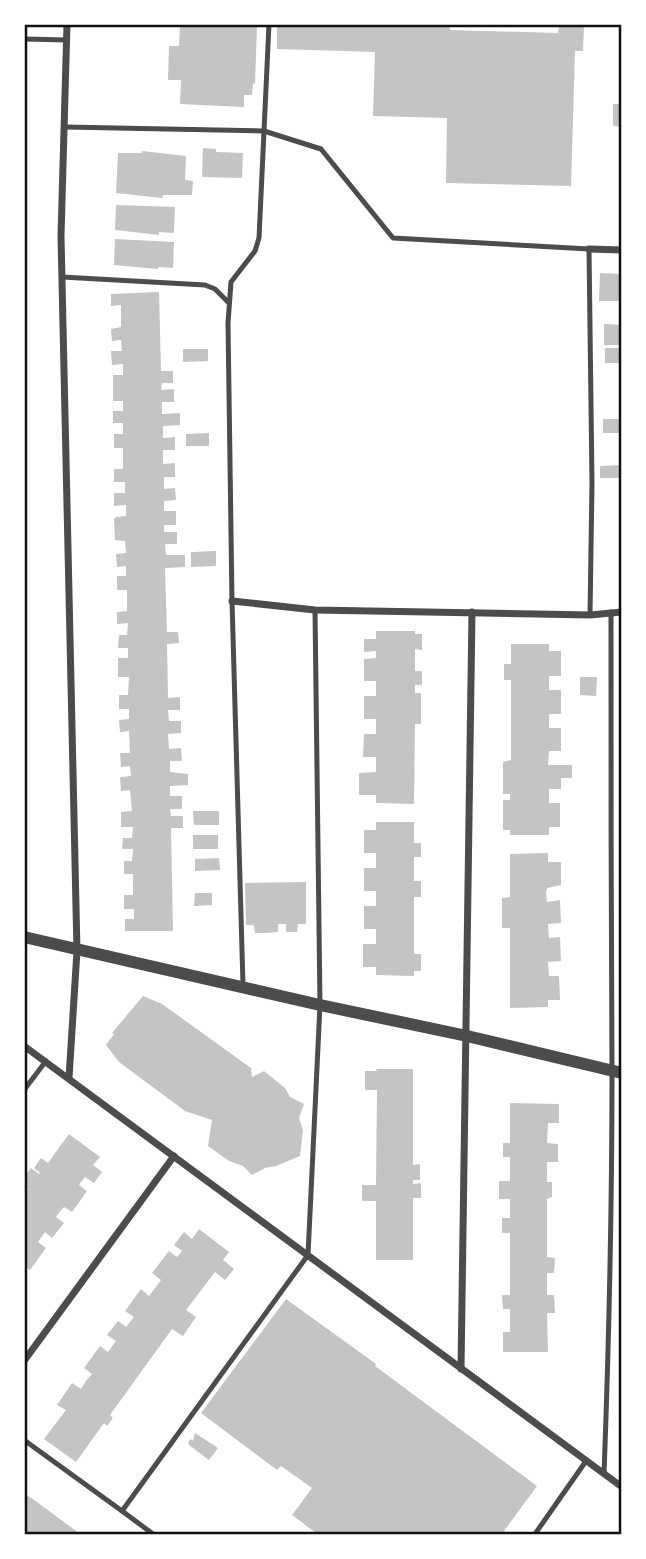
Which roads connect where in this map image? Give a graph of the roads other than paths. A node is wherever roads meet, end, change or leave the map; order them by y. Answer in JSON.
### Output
{"nodes":[{"id":1,"x":67,"y":24,"type":"edge"},
{"id":2,"x":269,"y":24,"type":"edge"},
{"id":3,"x":24,"y":39,"type":"edge"},
{"id":4,"x":67,"y":40,"type":"junction"},
{"id":5,"x":65,"y":127,"type":"junction"},
{"id":6,"x":264,"y":131,"type":"junction"},
{"id":7,"x":589,"y":249,"type":"junction"},
{"id":8,"x":621,"y":250,"type":"edge"},
{"id":9,"x":62,"y":277,"type":"junction"},
{"id":10,"x":229,"y":303,"type":"junction"},
{"id":11,"x":232,"y":601,"type":"junction"},
{"id":12,"x":315,"y":610,"type":"junction"},
{"id":13,"x":472,"y":612,"type":"junction"},
{"id":14,"x":611,"y":612,"type":"junction"},
{"id":15,"x":621,"y":612,"type":"edge"},
{"id":16,"x":590,"y":614,"type":"junction"},
{"id":17,"x":24,"y":937,"type":"edge"},
{"id":18,"x":77,"y":951,"type":"junction"},
{"id":19,"x":243,"y":987,"type":"junction"},
{"id":20,"x":320,"y":1005,"type":"junction"},
{"id":21,"x":467,"y":1036,"type":"junction"},
{"id":22,"x":26,"y":1049,"type":"edge"},
{"id":23,"x":46,"y":1062,"type":"junction"},
{"id":24,"x":617,"y":1072,"type":"edge"},
{"id":25,"x":69,"y":1078,"type":"junction"},
{"id":26,"x":24,"y":1090,"type":"edge"},
{"id":27,"x":174,"y":1156,"type":"junction"},
{"id":28,"x":308,"y":1255,"type":"junction"},
{"id":29,"x":24,"y":1361,"type":"edge"},
{"id":30,"x":461,"y":1369,"type":"junction"},
{"id":31,"x":24,"y":1440,"type":"edge"},
{"id":32,"x":586,"y":1461,"type":"junction"},
{"id":33,"x":604,"y":1474,"type":"junction"},
{"id":34,"x":621,"y":1488,"type":"edge"},
{"id":35,"x":122,"y":1511,"type":"junction"},
{"id":36,"x":153,"y":1535,"type":"edge"},
{"id":37,"x":535,"y":1535,"type":"edge"}],
"edges":[{"from":1,"to":4,"type":"street"},
{"from":2,"to":6,"type":"lane"},
{"from":3,"to":4,"type":"lane"},
{"from":4,"to":5,"type":"street"},
{"from":5,"to":6,"type":"lane"},
{"from":5,"to":9,"type":"street"},
{"from":6,"to":7,"type":"lane"},
{"from":6,"to":10,"type":"lane"},
{"from":7,"to":8,"type":"street"},
{"from":7,"to":16,"type":"lane"},
{"from":9,"to":10,"type":"lane"},
{"from":9,"to":18,"type":"street"},
{"from":10,"to":11,"type":"lane"},
{"from":11,"to":12,"type":"street"},
{"from":11,"to":19,"type":"lane"},
{"from":12,"to":13,"type":"street"},
{"from":12,"to":20,"type":"lane"},
{"from":13,"to":16,"type":"street"},
{"from":13,"to":21,"type":"street"},
{"from":14,"to":15,"type":"street"},
{"from":14,"to":16,"type":"street"},
{"from":14,"to":24,"type":"lane"},
{"from":17,"to":18,"type":"street"},
{"from":18,"to":19,"type":"street"},
{"from":18,"to":25,"type":"street"},
{"from":19,"to":20,"type":"street"},
{"from":20,"to":21,"type":"street"},
{"from":20,"to":28,"type":"lane"},
{"from":21,"to":24,"type":"street"},
{"from":21,"to":30,"type":"street"},
{"from":22,"to":23,"type":"street"},
{"from":23,"to":25,"type":"street"},
{"from":23,"to":26,"type":"lane"},
{"from":24,"to":33,"type":"lane"},
{"from":25,"to":27,"type":"street"},
{"from":27,"to":28,"type":"street"},
{"from":27,"to":29,"type":"street"},
{"from":28,"to":30,"type":"street"},
{"from":28,"to":35,"type":"lane"},
{"from":30,"to":32,"type":"street"},
{"from":31,"to":35,"type":"lane"},
{"from":32,"to":33,"type":"street"},
{"from":32,"to":37,"type":"lane"},
{"from":33,"to":34,"type":"street"},
{"from":35,"to":36,"type":"lane"}]}
